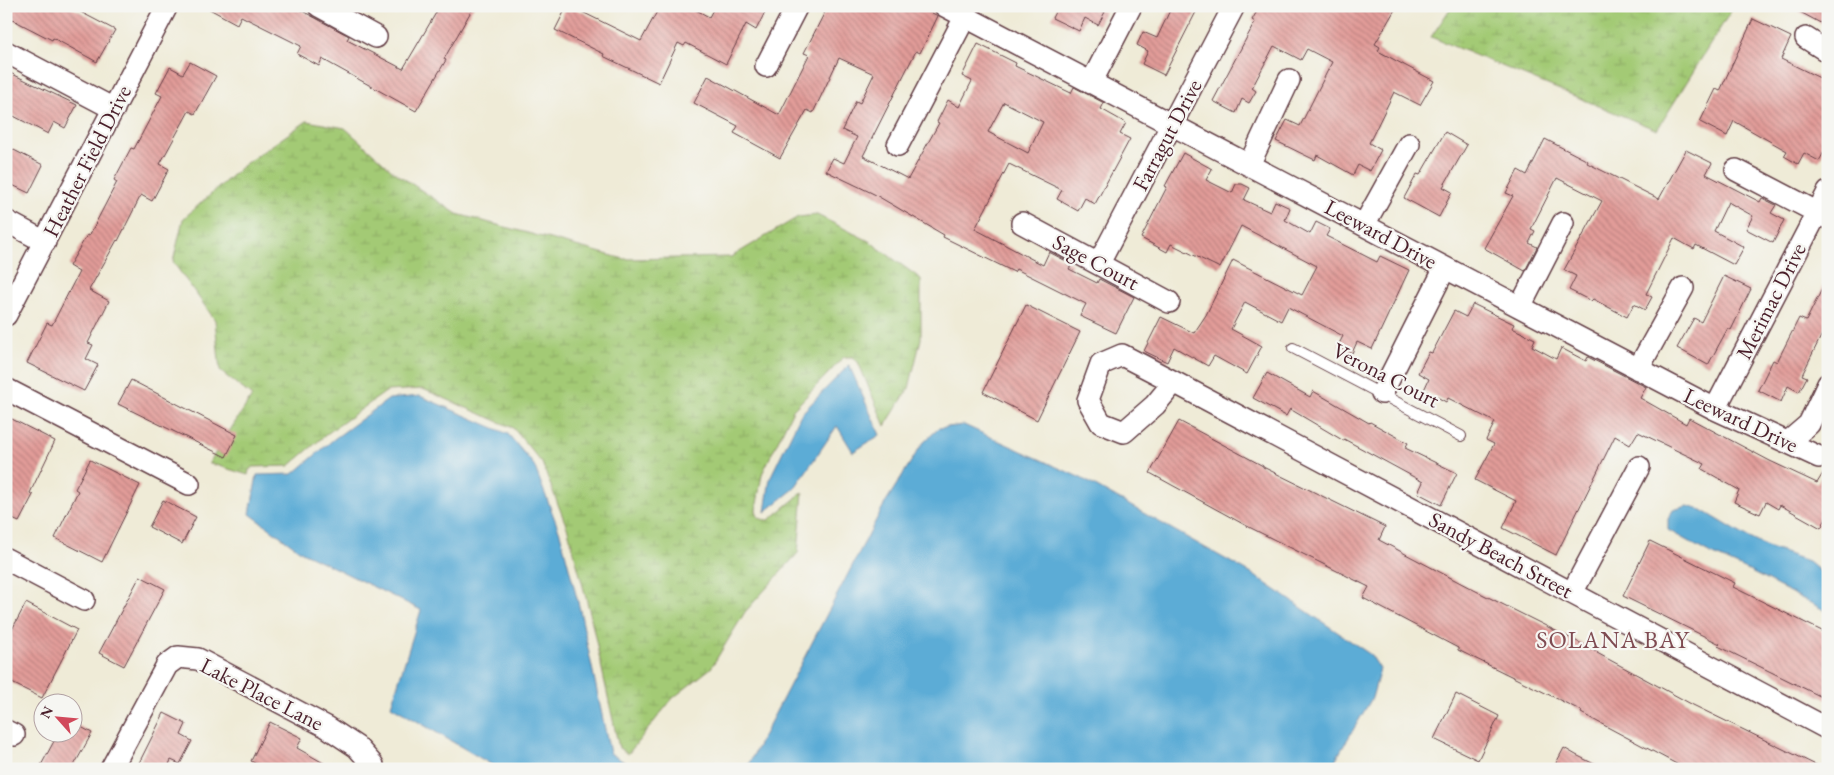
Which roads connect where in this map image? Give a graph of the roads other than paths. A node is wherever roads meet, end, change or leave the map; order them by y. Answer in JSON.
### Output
{"nodes":[{"id":1,"x":167,"y":6,"type":"edge"},
{"id":2,"x":319,"y":6,"type":"edge"},
{"id":3,"x":797,"y":6,"type":"edge"},
{"id":4,"x":946,"y":6,"type":"edge"},
{"id":5,"x":1131,"y":6,"type":"edge"},
{"id":6,"x":1234,"y":6,"type":"edge"},
{"id":7,"x":965,"y":16,"type":"junction"},
{"id":8,"x":376,"y":37,"type":"dead end"},
{"id":9,"x":1806,"y":38,"type":"dead end"},
{"id":10,"x":6,"y":52,"type":"edge"},
{"id":11,"x":1828,"y":52,"type":"edge"},
{"id":12,"x":766,"y":66,"type":"dead end"},
{"id":13,"x":1289,"y":80,"type":"dead end"},
{"id":14,"x":1091,"y":82,"type":"junction"},
{"id":15,"x":114,"y":109,"type":"junction"},
{"id":16,"x":1172,"y":125,"type":"junction"},
{"id":17,"x":1409,"y":144,"type":"dead end"},
{"id":18,"x":898,"y":145,"type":"dead end"},
{"id":19,"x":1249,"y":165,"type":"junction"},
{"id":20,"x":1736,"y":170,"type":"dead end"},
{"id":21,"x":1828,"y":192,"type":"edge"},
{"id":22,"x":1822,"y":215,"type":"edge"},
{"id":23,"x":6,"y":221,"type":"edge"},
{"id":24,"x":1022,"y":222,"type":"dead end"},
{"id":25,"x":1563,"y":223,"type":"dead end"},
{"id":26,"x":1364,"y":225,"type":"junction"},
{"id":27,"x":44,"y":242,"type":"junction"},
{"id":28,"x":1099,"y":263,"type":"junction"},
{"id":29,"x":1445,"y":268,"type":"junction"},
{"id":30,"x":1684,"y":288,"type":"dead end"},
{"id":31,"x":1169,"y":302,"type":"dead end"},
{"id":32,"x":1520,"y":307,"type":"junction"},
{"id":33,"x":6,"y":315,"type":"edge"},
{"id":34,"x":1293,"y":348,"type":"dead end"},
{"id":35,"x":1638,"y":369,"type":"junction"},
{"id":36,"x":1174,"y":382,"type":"dead end"},
{"id":37,"x":1828,"y":384,"type":"edge"},
{"id":38,"x":6,"y":389,"type":"edge"},
{"id":39,"x":1382,"y":393,"type":"junction"},
{"id":40,"x":1715,"y":410,"type":"junction"},
{"id":41,"x":1462,"y":436,"type":"dead end"},
{"id":42,"x":1788,"y":442,"type":"junction"},
{"id":43,"x":1819,"y":457,"type":"dead end"},
{"id":44,"x":1639,"y":468,"type":"dead end"},
{"id":45,"x":189,"y":484,"type":"dead end"},
{"id":46,"x":6,"y":559,"type":"edge"},
{"id":47,"x":1572,"y":593,"type":"junction"},
{"id":48,"x":84,"y":600,"type":"dead end"},
{"id":49,"x":1828,"y":729,"type":"edge"},
{"id":50,"x":372,"y":765,"type":"dead end"},
{"id":51,"x":112,"y":769,"type":"edge"}],
"edges":[{"from":1,"to":15,"type":"street","name":"Heather Field Drive"},
{"from":2,"to":8,"type":"street"},
{"from":3,"to":12,"type":"street"},
{"from":4,"to":7,"type":"street","name":"Leeward Drive"},
{"from":5,"to":14,"type":"street"},
{"from":6,"to":16,"type":"street","name":"Farragut Drive"},
{"from":7,"to":14,"type":"street","name":"Leeward Drive"},
{"from":7,"to":18,"type":"street"},
{"from":9,"to":11,"type":"street"},
{"from":10,"to":15,"type":"street"},
{"from":13,"to":19,"type":"street"},
{"from":14,"to":16,"type":"street","name":"Leeward Drive"},
{"from":15,"to":27,"type":"street","name":"Heather Field Drive"},
{"from":16,"to":19,"type":"street","name":"Leeward Drive"},
{"from":16,"to":28,"type":"street","name":"Farragut Drive"},
{"from":17,"to":26,"type":"street"},
{"from":19,"to":26,"type":"street","name":"Leeward Drive"},
{"from":20,"to":22,"type":"street"},
{"from":21,"to":22,"type":"street","name":"Merimac Drive"},
{"from":22,"to":40,"type":"street","name":"Merimac Drive"},
{"from":23,"to":27,"type":"street"},
{"from":24,"to":28,"type":"street","name":"Sage Court"},
{"from":25,"to":32,"type":"street"},
{"from":26,"to":29,"type":"street","name":"Leeward Drive"},
{"from":27,"to":33,"type":"street","name":"Heather Field Drive"},
{"from":28,"to":31,"type":"street","name":"Sage Court"},
{"from":29,"to":32,"type":"street","name":"Leeward Drive"},
{"from":29,"to":39,"type":"street"},
{"from":30,"to":35,"type":"street"},
{"from":32,"to":35,"type":"street","name":"Leeward Drive"},
{"from":34,"to":39,"type":"lane","name":"Verona Court"},
{"from":35,"to":40,"type":"street","name":"Leeward Drive"},
{"from":36,"to":47,"type":"street","name":"Sandy Beach Street"},
{"from":37,"to":42,"type":"street"},
{"from":38,"to":45,"type":"street"},
{"from":39,"to":41,"type":"lane","name":"Verona Court"},
{"from":40,"to":42,"type":"street","name":"Leeward Drive"},
{"from":42,"to":43,"type":"street","name":"Leeward Drive"},
{"from":44,"to":47,"type":"street"},
{"from":46,"to":48,"type":"street"},
{"from":47,"to":49,"type":"street","name":"Sandy Beach Street"},
{"from":50,"to":51,"type":"street","name":"Lake Place Lane"}]}
